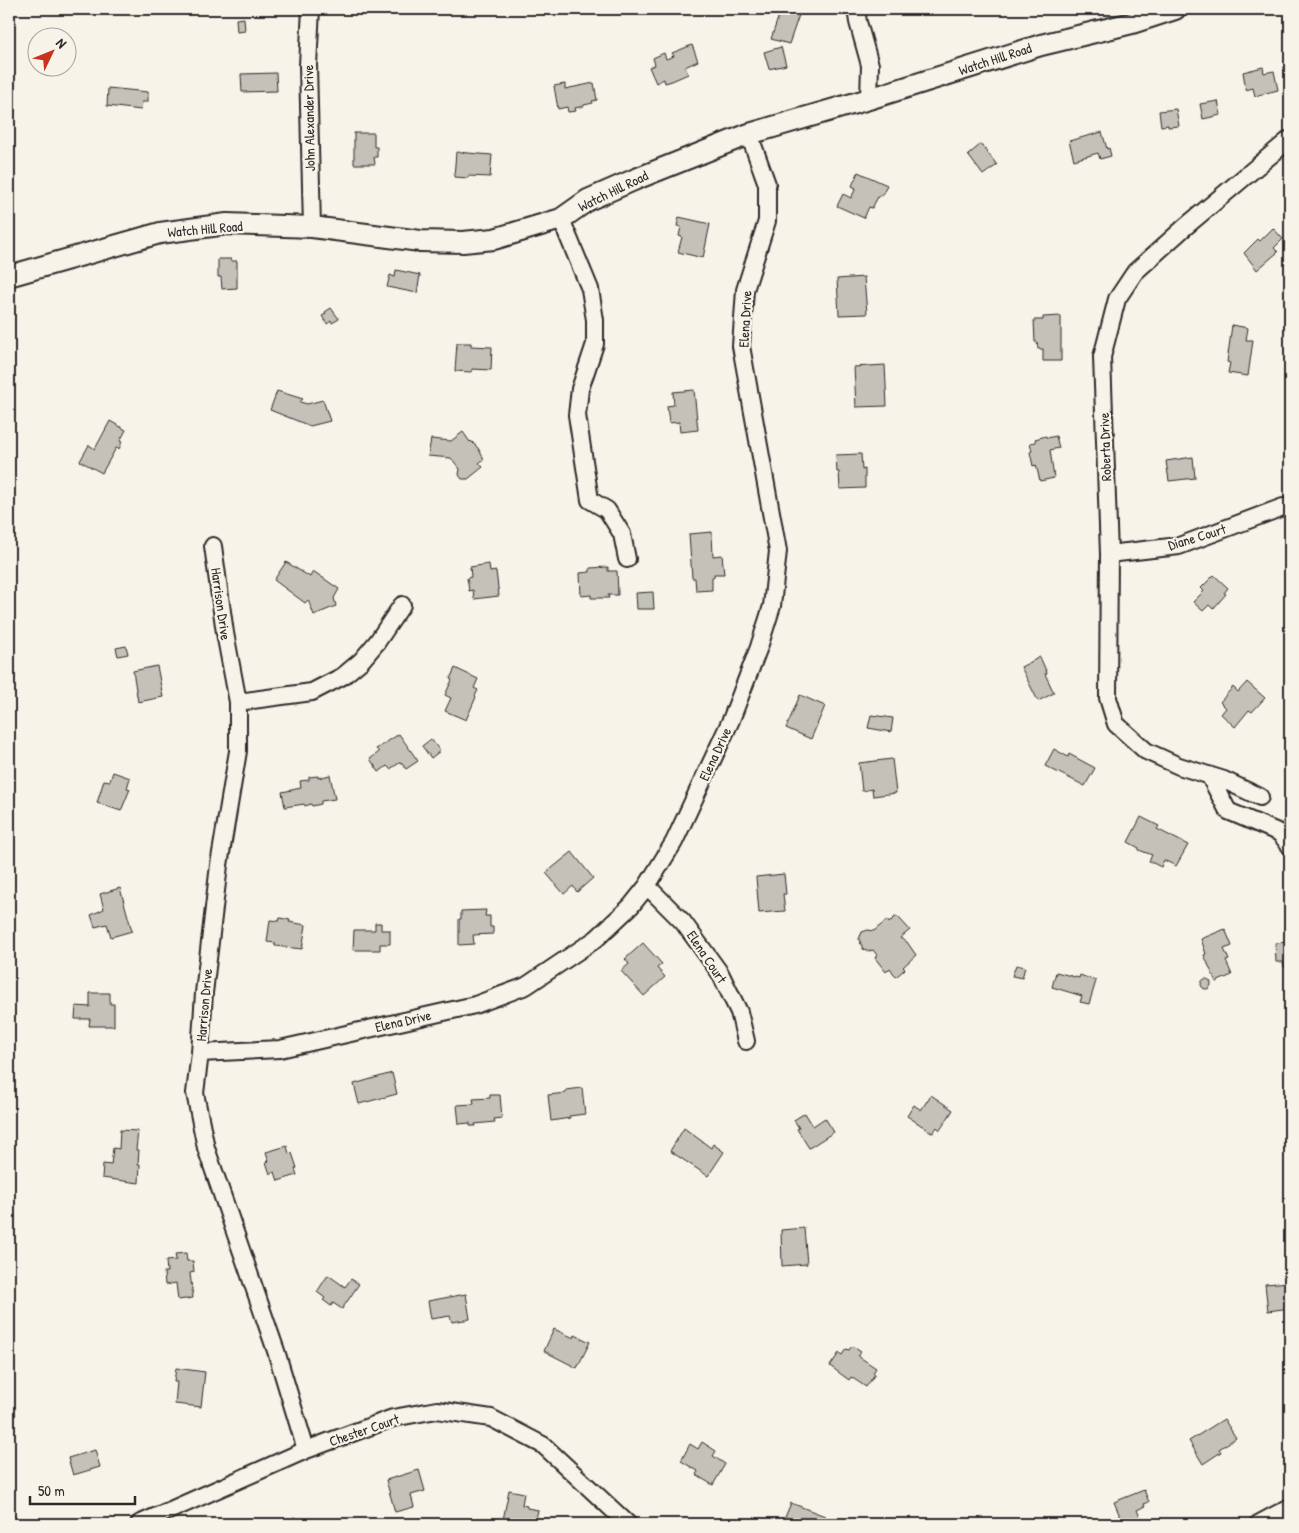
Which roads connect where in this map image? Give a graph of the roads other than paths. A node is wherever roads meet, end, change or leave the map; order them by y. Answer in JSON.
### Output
{"nodes":[{"id":1,"x":311,"y":9,"type":"edge"},
{"id":2,"x":856,"y":9,"type":"edge"},
{"id":3,"x":1172,"y":9,"type":"edge"},
{"id":4,"x":870,"y":91,"type":"junction"},
{"id":5,"x":749,"y":134,"type":"junction"},
{"id":6,"x":1290,"y":139,"type":"edge"},
{"id":7,"x":561,"y":219,"type":"junction"},
{"id":8,"x":312,"y":227,"type":"junction"},
{"id":9,"x":9,"y":276,"type":"edge"},
{"id":10,"x":1283,"y":507,"type":"dead end"},
{"id":11,"x":213,"y":546,"type":"dead end"},
{"id":12,"x":1109,"y":554,"type":"junction"},
{"id":13,"x":627,"y":559,"type":"dead end"},
{"id":14,"x":402,"y":606,"type":"dead end"},
{"id":15,"x":238,"y":702,"type":"junction"},
{"id":16,"x":1209,"y":775,"type":"junction"},
{"id":17,"x":1260,"y":797,"type":"dead end"},
{"id":18,"x":1290,"y":846,"type":"edge"},
{"id":19,"x":647,"y":886,"type":"junction"},
{"id":20,"x":746,"y":1041,"type":"dead end"},
{"id":21,"x":200,"y":1053,"type":"junction"},
{"id":22,"x":306,"y":1450,"type":"junction"},
{"id":23,"x":1290,"y":1507,"type":"edge"},
{"id":24,"x":139,"y":1524,"type":"edge"},
{"id":25,"x":628,"y":1524,"type":"edge"},
{"id":26,"x":1258,"y":1524,"type":"edge"}],
"edges":[{"from":1,"to":8,"type":"street","name":"John Alexander Drive"},
{"from":2,"to":4,"type":"street"},
{"from":3,"to":4,"type":"street","name":"Watch Hill Road"},
{"from":4,"to":5,"type":"street","name":"Watch Hill Road"},
{"from":5,"to":7,"type":"street","name":"Watch Hill Road"},
{"from":5,"to":19,"type":"street","name":"Elena Drive"},
{"from":6,"to":12,"type":"street","name":"Roberta Drive"},
{"from":7,"to":8,"type":"street","name":"Watch Hill Road"},
{"from":7,"to":13,"type":"street"},
{"from":8,"to":9,"type":"street","name":"Watch Hill Road"},
{"from":10,"to":12,"type":"street","name":"Diane Court"},
{"from":11,"to":15,"type":"street","name":"Harrison Drive"},
{"from":12,"to":16,"type":"street","name":"Roberta Drive"},
{"from":14,"to":15,"type":"street"},
{"from":15,"to":21,"type":"street","name":"Harrison Drive"},
{"from":16,"to":17,"type":"street","name":"Roberta Drive"},
{"from":16,"to":18,"type":"street"},
{"from":19,"to":20,"type":"street","name":"Elena Court"},
{"from":19,"to":21,"type":"street","name":"Elena Drive"},
{"from":21,"to":22,"type":"street","name":"Harrison Drive"},
{"from":22,"to":24,"type":"street","name":"Chester Court"},
{"from":22,"to":25,"type":"street","name":"Chester Court"},
{"from":23,"to":26,"type":"street"}]}
